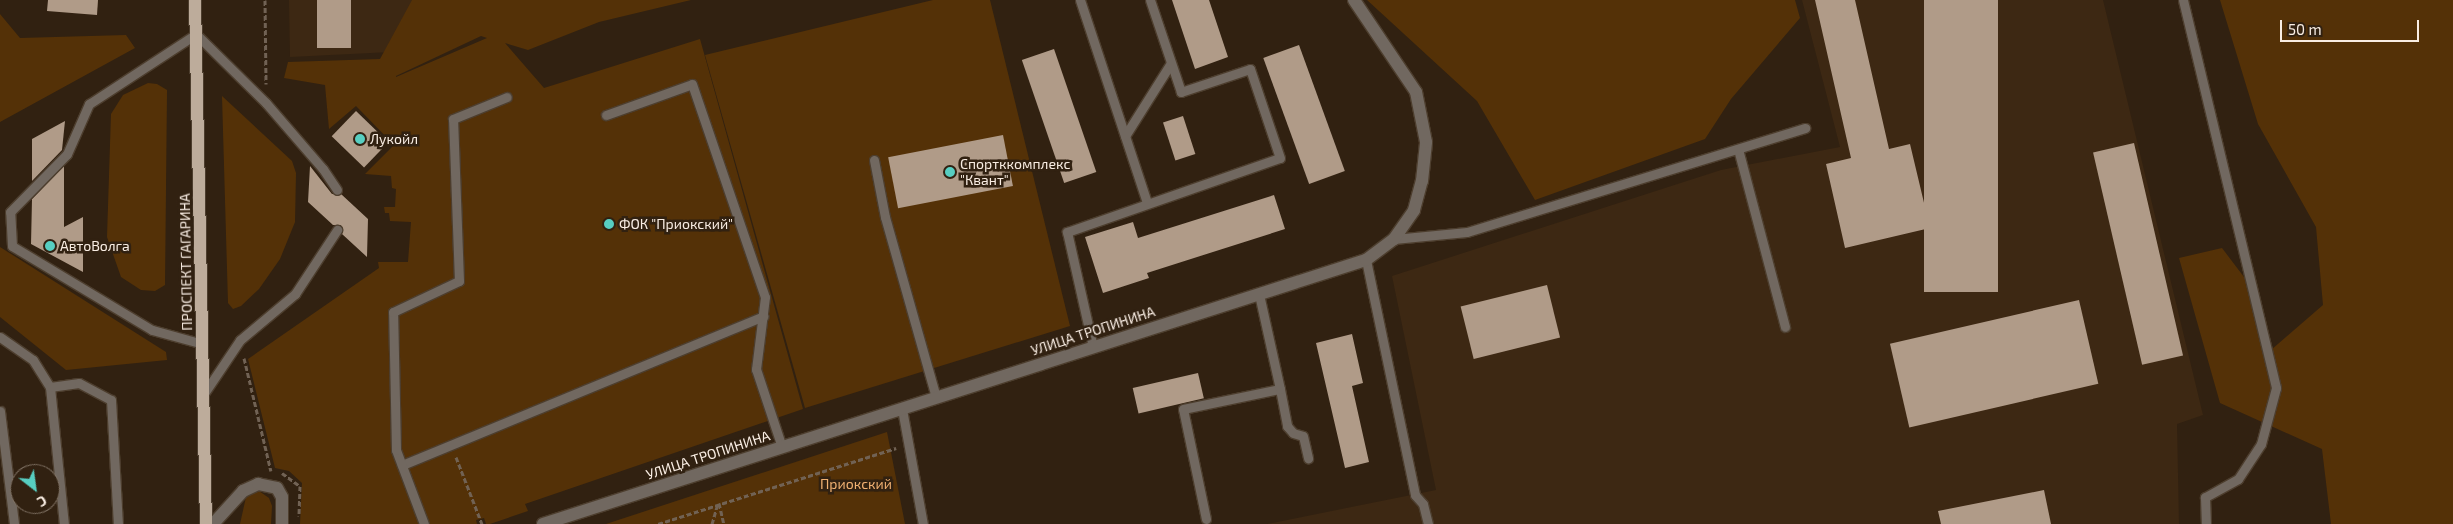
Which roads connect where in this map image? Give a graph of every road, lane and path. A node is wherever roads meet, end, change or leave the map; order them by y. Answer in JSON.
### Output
{"nodes":[{"id":1,"x":195,"y":0,"type":"edge"},
{"id":2,"x":266,"y":0,"type":"edge"},
{"id":3,"x":1080,"y":0,"type":"edge"},
{"id":4,"x":1150,"y":0,"type":"edge"},
{"id":5,"x":1354,"y":0,"type":"edge"},
{"id":6,"x":2183,"y":0,"type":"edge"},
{"id":7,"x":196,"y":34,"type":"junction"},
{"id":8,"x":1171,"y":63,"type":"junction"},
{"id":9,"x":506,"y":97,"type":"dead end"},
{"id":10,"x":266,"y":102,"type":"junction"},
{"id":11,"x":606,"y":115,"type":"dead end"},
{"id":12,"x":1805,"y":128,"type":"dead end"},
{"id":13,"x":1125,"y":136,"type":"junction"},
{"id":14,"x":1738,"y":149,"type":"junction"},
{"id":15,"x":874,"y":160,"type":"dead end"},
{"id":16,"x":337,"y":190,"type":"dead end"},
{"id":17,"x":1147,"y":202,"type":"junction"},
{"id":18,"x":337,"y":230,"type":"dead end"},
{"id":19,"x":1394,"y":239,"type":"junction"},
{"id":20,"x":1366,"y":260,"type":"junction"},
{"id":21,"x":1259,"y":294,"type":"junction"},
{"id":22,"x":763,"y":316,"type":"junction"},
{"id":23,"x":1785,"y":328,"type":"dead end"},
{"id":24,"x":0,"y":337,"type":"edge"},
{"id":25,"x":240,"y":340,"type":"junction"},
{"id":26,"x":203,"y":344,"type":"junction"},
{"id":27,"x":1093,"y":347,"type":"junction"},
{"id":28,"x":50,"y":387,"type":"junction"},
{"id":29,"x":1280,"y":389,"type":"junction"},
{"id":30,"x":202,"y":395,"type":"junction"},
{"id":31,"x":936,"y":397,"type":"junction"},
{"id":32,"x":902,"y":409,"type":"junction"},
{"id":33,"x":0,"y":411,"type":"edge"},
{"id":34,"x":451,"y":444,"type":"junction"},
{"id":35,"x":909,"y":444,"type":"junction"},
{"id":36,"x":782,"y":447,"type":"junction"},
{"id":37,"x":1308,"y":458,"type":"dead end"},
{"id":38,"x":402,"y":465,"type":"junction"},
{"id":39,"x":718,"y":503,"type":"junction"},
{"id":40,"x":1206,"y":519,"type":"dead end"},
{"id":41,"x":14,"y":524,"type":"edge"},
{"id":42,"x":64,"y":524,"type":"edge"},
{"id":43,"x":118,"y":524,"type":"edge"},
{"id":44,"x":206,"y":524,"type":"edge"},
{"id":45,"x":213,"y":524,"type":"edge"},
{"id":46,"x":282,"y":524,"type":"edge"},
{"id":47,"x":298,"y":524,"type":"edge"},
{"id":48,"x":424,"y":524,"type":"edge"},
{"id":49,"x":482,"y":524,"type":"edge"},
{"id":50,"x":543,"y":524,"type":"edge"},
{"id":51,"x":658,"y":524,"type":"edge"},
{"id":52,"x":712,"y":524,"type":"edge"},
{"id":53,"x":724,"y":524,"type":"edge"},
{"id":54,"x":923,"y":524,"type":"edge"},
{"id":55,"x":1428,"y":524,"type":"edge"},
{"id":56,"x":2206,"y":524,"type":"edge"}],
"edges":[{"from":1,"to":7,"type":"main road","name":"ПРОСПЕКТ ГАГАРИНА"},
{"from":2,"to":10,"type":"path"},
{"from":3,"to":13,"type":"lane"},
{"from":4,"to":8,"type":"lane"},
{"from":5,"to":19,"type":"street","name":"УЛИЦА ТРОПИНИНА"},
{"from":6,"to":56,"type":"lane"},
{"from":7,"to":10,"type":"lane"},
{"from":7,"to":26,"type":"main road","name":"ПРОСПЕКТ ГАГАРИНА"},
{"from":7,"to":26,"type":"lane"},
{"from":8,"to":13,"type":"lane"},
{"from":8,"to":17,"type":"lane"},
{"from":9,"to":38,"type":"lane"},
{"from":10,"to":16,"type":"lane"},
{"from":11,"to":22,"type":"lane"},
{"from":12,"to":14,"type":"lane"},
{"from":13,"to":17,"type":"lane"},
{"from":14,"to":19,"type":"lane"},
{"from":14,"to":23,"type":"lane"},
{"from":15,"to":31,"type":"lane"},
{"from":17,"to":27,"type":"lane"},
{"from":18,"to":25,"type":"lane"},
{"from":19,"to":20,"type":"street","name":"УЛИЦА ТРОПИНИНА"},
{"from":20,"to":21,"type":"street","name":"УЛИЦА ТРОПИНИНА"},
{"from":20,"to":55,"type":"lane"},
{"from":21,"to":27,"type":"street","name":"УЛИЦА ТРОПИНИНА"},
{"from":21,"to":29,"type":"lane"},
{"from":22,"to":34,"type":"lane"},
{"from":22,"to":36,"type":"lane"},
{"from":24,"to":28,"type":"lane"},
{"from":25,"to":30,"type":"lane"},
{"from":25,"to":47,"type":"path"},
{"from":26,"to":30,"type":"main road","name":"ПРОСПЕКТ ГАГАРИНА"},
{"from":27,"to":31,"type":"street","name":"УЛИЦА ТРОПИНИНА"},
{"from":28,"to":42,"type":"lane"},
{"from":28,"to":43,"type":"lane"},
{"from":29,"to":37,"type":"lane"},
{"from":29,"to":40,"type":"lane"},
{"from":30,"to":44,"type":"main road","name":"ПРОСПЕКТ ГАГАРИНА"},
{"from":31,"to":32,"type":"street","name":"УЛИЦА ТРОПИНИНА"},
{"from":32,"to":35,"type":"lane"},
{"from":32,"to":36,"type":"street","name":"УЛИЦА ТРОПИНИНА"},
{"from":33,"to":41,"type":"lane"},
{"from":34,"to":38,"type":"lane"},
{"from":34,"to":49,"type":"path"},
{"from":35,"to":39,"type":"path"},
{"from":35,"to":54,"type":"lane"},
{"from":36,"to":50,"type":"street","name":"УЛИЦА ТРОПИНИНА"},
{"from":38,"to":48,"type":"lane"},
{"from":39,"to":51,"type":"path"},
{"from":39,"to":52,"type":"path"},
{"from":39,"to":53,"type":"path"},
{"from":45,"to":46,"type":"street"}]}
